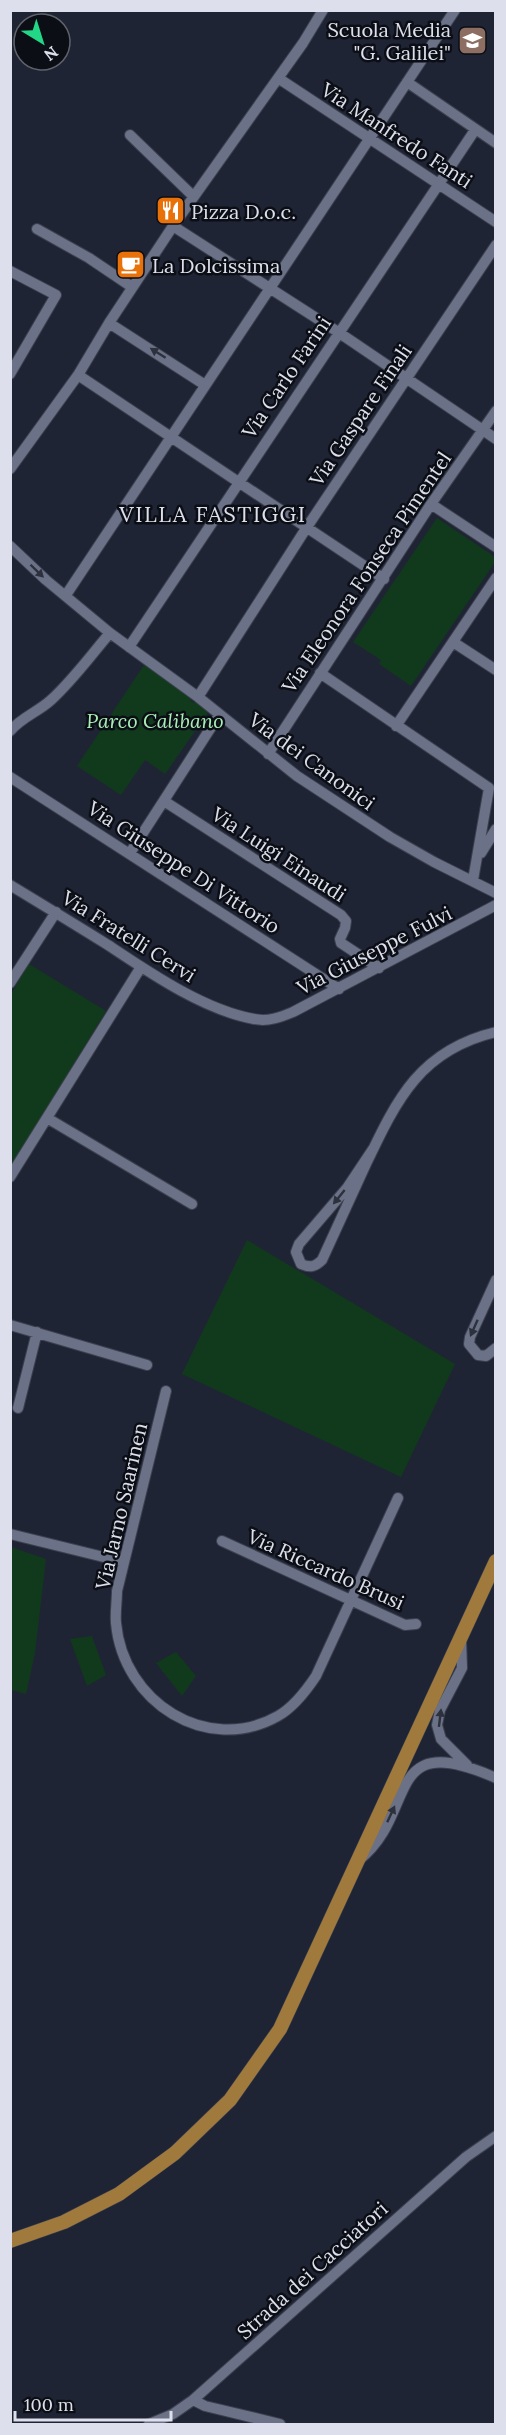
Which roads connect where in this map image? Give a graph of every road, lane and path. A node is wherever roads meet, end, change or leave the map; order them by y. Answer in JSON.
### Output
{"nodes":[{"id":1,"x":322,"y":10,"type":"edge"},
{"id":2,"x":455,"y":10,"type":"edge"},
{"id":3,"x":278,"y":78,"type":"junction"},
{"id":4,"x":407,"y":82,"type":"junction"},
{"id":5,"x":475,"y":130,"type":"junction"},
{"id":6,"x":130,"y":135,"type":"dead end"},
{"id":7,"x":369,"y":138,"type":"junction"},
{"id":8,"x":495,"y":143,"type":"edge"},
{"id":9,"x":439,"y":184,"type":"junction"},
{"id":10,"x":193,"y":196,"type":"junction"},
{"id":11,"x":495,"y":222,"type":"edge"},
{"id":12,"x":172,"y":226,"type":"junction"},
{"id":13,"x":37,"y":229,"type":"dead end"},
{"id":14,"x":495,"y":245,"type":"edge"},
{"id":15,"x":10,"y":271,"type":"edge"},
{"id":16,"x":132,"y":287,"type":"junction"},
{"id":17,"x":270,"y":289,"type":"junction"},
{"id":18,"x":109,"y":323,"type":"junction"},
{"id":19,"x":338,"y":332,"type":"junction"},
{"id":20,"x":10,"y":374,"type":"edge"},
{"id":21,"x":78,"y":375,"type":"junction"},
{"id":22,"x":406,"y":378,"type":"junction"},
{"id":23,"x":206,"y":385,"type":"junction"},
{"id":24,"x":495,"y":411,"type":"edge"},
{"id":25,"x":482,"y":430,"type":"junction"},
{"id":26,"x":171,"y":436,"type":"junction"},
{"id":27,"x":495,"y":439,"type":"edge"},
{"id":28,"x":10,"y":469,"type":"edge"},
{"id":29,"x":238,"y":481,"type":"junction"},
{"id":30,"x":431,"y":504,"type":"junction"},
{"id":31,"x":307,"y":527,"type":"junction"},
{"id":32,"x":10,"y":546,"type":"edge"},
{"id":33,"x":495,"y":547,"type":"edge"},
{"id":34,"x":495,"y":578,"type":"edge"},
{"id":35,"x":384,"y":579,"type":"junction"},
{"id":36,"x":66,"y":596,"type":"junction"},
{"id":37,"x":110,"y":633,"type":"junction"},
{"id":38,"x":453,"y":642,"type":"junction"},
{"id":39,"x":129,"y":647,"type":"junction"},
{"id":40,"x":495,"y":670,"type":"edge"},
{"id":41,"x":320,"y":673,"type":"junction"},
{"id":42,"x":198,"y":697,"type":"junction"},
{"id":43,"x":219,"y":715,"type":"junction"},
{"id":44,"x":396,"y":726,"type":"junction"},
{"id":45,"x":10,"y":731,"type":"edge"},
{"id":46,"x":268,"y":754,"type":"junction"},
{"id":47,"x":10,"y":777,"type":"edge"},
{"id":48,"x":164,"y":801,"type":"junction"},
{"id":49,"x":495,"y":829,"type":"edge"},
{"id":50,"x":130,"y":853,"type":"junction"},
{"id":51,"x":477,"y":859,"type":"junction"},
{"id":52,"x":473,"y":880,"type":"junction"},
{"id":53,"x":10,"y":885,"type":"edge"},
{"id":54,"x":495,"y":893,"type":"edge"},
{"id":55,"x":495,"y":905,"type":"edge"},
{"id":56,"x":56,"y":912,"type":"junction"},
{"id":57,"x":141,"y":967,"type":"junction"},
{"id":58,"x":379,"y":968,"type":"junction"},
{"id":59,"x":10,"y":983,"type":"edge"},
{"id":60,"x":339,"y":989,"type":"junction"},
{"id":61,"x":267,"y":1020,"type":"joint"},
{"id":62,"x":495,"y":1032,"type":"edge"},
{"id":63,"x":47,"y":1118,"type":"junction"},
{"id":64,"x":373,"y":1149,"type":"junction"},
{"id":65,"x":10,"y":1177,"type":"edge"},
{"id":66,"x":192,"y":1204,"type":"dead end"},
{"id":67,"x":495,"y":1280,"type":"edge"},
{"id":68,"x":10,"y":1325,"type":"edge"},
{"id":69,"x":37,"y":1332,"type":"junction"},
{"id":70,"x":495,"y":1348,"type":"edge"},
{"id":71,"x":147,"y":1365,"type":"dead end"},
{"id":72,"x":166,"y":1391,"type":"dead end"},
{"id":73,"x":18,"y":1408,"type":"dead end"},
{"id":74,"x":398,"y":1498,"type":"dead end"},
{"id":75,"x":10,"y":1534,"type":"edge"},
{"id":76,"x":222,"y":1541,"type":"dead end"},
{"id":77,"x":495,"y":1561,"type":"edge"},
{"id":78,"x":124,"y":1562,"type":"junction"},
{"id":79,"x":351,"y":1600,"type":"junction"},
{"id":80,"x":416,"y":1624,"type":"dead end"},
{"id":81,"x":461,"y":1636,"type":"junction"},
{"id":82,"x":467,"y":1766,"type":"junction"},
{"id":83,"x":495,"y":1778,"type":"edge"},
{"id":84,"x":357,"y":1861,"type":"junction"},
{"id":85,"x":495,"y":2136,"type":"edge"},
{"id":86,"x":10,"y":2241,"type":"edge"},
{"id":87,"x":193,"y":2400,"type":"junction"},
{"id":88,"x":149,"y":2424,"type":"edge"},
{"id":89,"x":280,"y":2424,"type":"edge"}],
"edges":[{"from":1,"to":3,"type":"street"},
{"from":2,"to":4,"type":"street"},
{"from":3,"to":7,"type":"street","name":"Via Manfredo Fanti"},
{"from":3,"to":10,"type":"street"},
{"from":4,"to":5,"type":"street"},
{"from":4,"to":7,"type":"street"},
{"from":5,"to":8,"type":"street"},
{"from":5,"to":9,"type":"street","name":"Via Carlo Farini"},
{"from":6,"to":10,"type":"street"},
{"from":7,"to":9,"type":"street","name":"Via Manfredo Fanti"},
{"from":7,"to":17,"type":"street"},
{"from":9,"to":11,"type":"street","name":"Via Manfredo Fanti"},
{"from":9,"to":19,"type":"street","name":"Via Carlo Farini"},
{"from":10,"to":12,"type":"street"},
{"from":12,"to":16,"type":"street"},
{"from":12,"to":17,"type":"street"},
{"from":13,"to":16,"type":"street"},
{"from":14,"to":22,"type":"street","name":"Via Gaspare Finali"},
{"from":15,"to":20,"type":"street"},
{"from":16,"to":18,"type":"street"},
{"from":17,"to":19,"type":"street"},
{"from":17,"to":23,"type":"street"},
{"from":18,"to":21,"type":"street"},
{"from":23,"to":18,"type":"street","one_way":true},
{"from":19,"to":22,"type":"street"},
{"from":19,"to":29,"type":"street","name":"Via Carlo Farini"},
{"from":21,"to":26,"type":"street"},
{"from":21,"to":28,"type":"street"},
{"from":22,"to":25,"type":"street"},
{"from":22,"to":31,"type":"street","name":"Via Gaspare Finali"},
{"from":23,"to":26,"type":"street"},
{"from":24,"to":25,"type":"street","name":"Via Eleonora Fonseca Pimentel"},
{"from":25,"to":27,"type":"street"},
{"from":25,"to":30,"type":"street","name":"Via Eleonora Fonseca Pimentel"},
{"from":26,"to":29,"type":"street"},
{"from":26,"to":36,"type":"street"},
{"from":29,"to":31,"type":"street"},
{"from":29,"to":39,"type":"street","name":"Via Carlo Farini"},
{"from":30,"to":33,"type":"street"},
{"from":30,"to":35,"type":"street","name":"Via Eleonora Fonseca Pimentel"},
{"from":31,"to":35,"type":"street"},
{"from":31,"to":42,"type":"street","name":"Via Gaspare Finali"},
{"from":32,"to":36,"type":"street","name":"Via dei Canonici","one_way":true},
{"from":34,"to":38,"type":"street"},
{"from":35,"to":41,"type":"street","name":"Via Eleonora Fonseca Pimentel"},
{"from":36,"to":37,"type":"street","name":"Via dei Canonici"},
{"from":37,"to":39,"type":"street","name":"Via dei Canonici"},
{"from":37,"to":45,"type":"street"},
{"from":38,"to":40,"type":"street"},
{"from":38,"to":44,"type":"street"},
{"from":39,"to":42,"type":"street","name":"Via dei Canonici"},
{"from":41,"to":44,"type":"street"},
{"from":41,"to":46,"type":"street","name":"Via Eleonora Fonseca Pimentel"},
{"from":42,"to":43,"type":"street","name":"Via dei Canonici"},
{"from":43,"to":46,"type":"street","name":"Via dei Canonici"},
{"from":43,"to":48,"type":"street"},
{"from":44,"to":51,"type":"street"},
{"from":46,"to":52,"type":"street","name":"Via dei Canonici"},
{"from":47,"to":50,"type":"street","name":"Via Giuseppe Di Vittorio"},
{"from":48,"to":50,"type":"street"},
{"from":48,"to":58,"type":"street","name":"Via Luigi Einaudi"},
{"from":49,"to":51,"type":"street"},
{"from":50,"to":60,"type":"street","name":"Via Giuseppe Di Vittorio"},
{"from":51,"to":52,"type":"street"},
{"from":52,"to":54,"type":"street","name":"Via dei Canonici"},
{"from":53,"to":56,"type":"street","name":"Via Fratelli Cervi"},
{"from":55,"to":58,"type":"street","name":"Via Giuseppe Fulvi"},
{"from":56,"to":57,"type":"street","name":"Via Fratelli Cervi"},
{"from":56,"to":59,"type":"street"},
{"from":57,"to":61,"type":"street","name":"Via Fratelli Cervi"},
{"from":57,"to":63,"type":"street"},
{"from":58,"to":60,"type":"street","name":"Via Giuseppe Fulvi"},
{"from":60,"to":61,"type":"street","name":"Via Giuseppe Fulvi"},
{"from":62,"to":64,"type":"street"},
{"from":63,"to":65,"type":"street"},
{"from":63,"to":66,"type":"street"},
{"from":64,"to":64,"type":"street","one_way":true},
{"from":67,"to":70,"type":"street","one_way":true},
{"from":68,"to":69,"type":"street"},
{"from":69,"to":71,"type":"street"},
{"from":69,"to":73,"type":"street"},
{"from":72,"to":78,"type":"street","name":"Via Jarno Saarinen"},
{"from":74,"to":79,"type":"street","name":"Via Jarno Saarinen"},
{"from":75,"to":78,"type":"street"},
{"from":76,"to":79,"type":"street","name":"Via Riccardo Brusi"},
{"from":77,"to":81,"type":"main road"},
{"from":78,"to":79,"type":"street","name":"Via Jarno Saarinen"},
{"from":79,"to":80,"type":"street","name":"Via Riccardo Brusi"},
{"from":82,"to":81,"type":"street","one_way":true},
{"from":81,"to":84,"type":"main road"},
{"from":82,"to":83,"type":"street"},
{"from":84,"to":82,"type":"street","one_way":true},
{"from":84,"to":86,"type":"main road"},
{"from":85,"to":87,"type":"street","name":"Strada dei Cacciatori"},
{"from":87,"to":88,"type":"street","name":"Strada dei Cacciatori"},
{"from":87,"to":89,"type":"street"}]}
